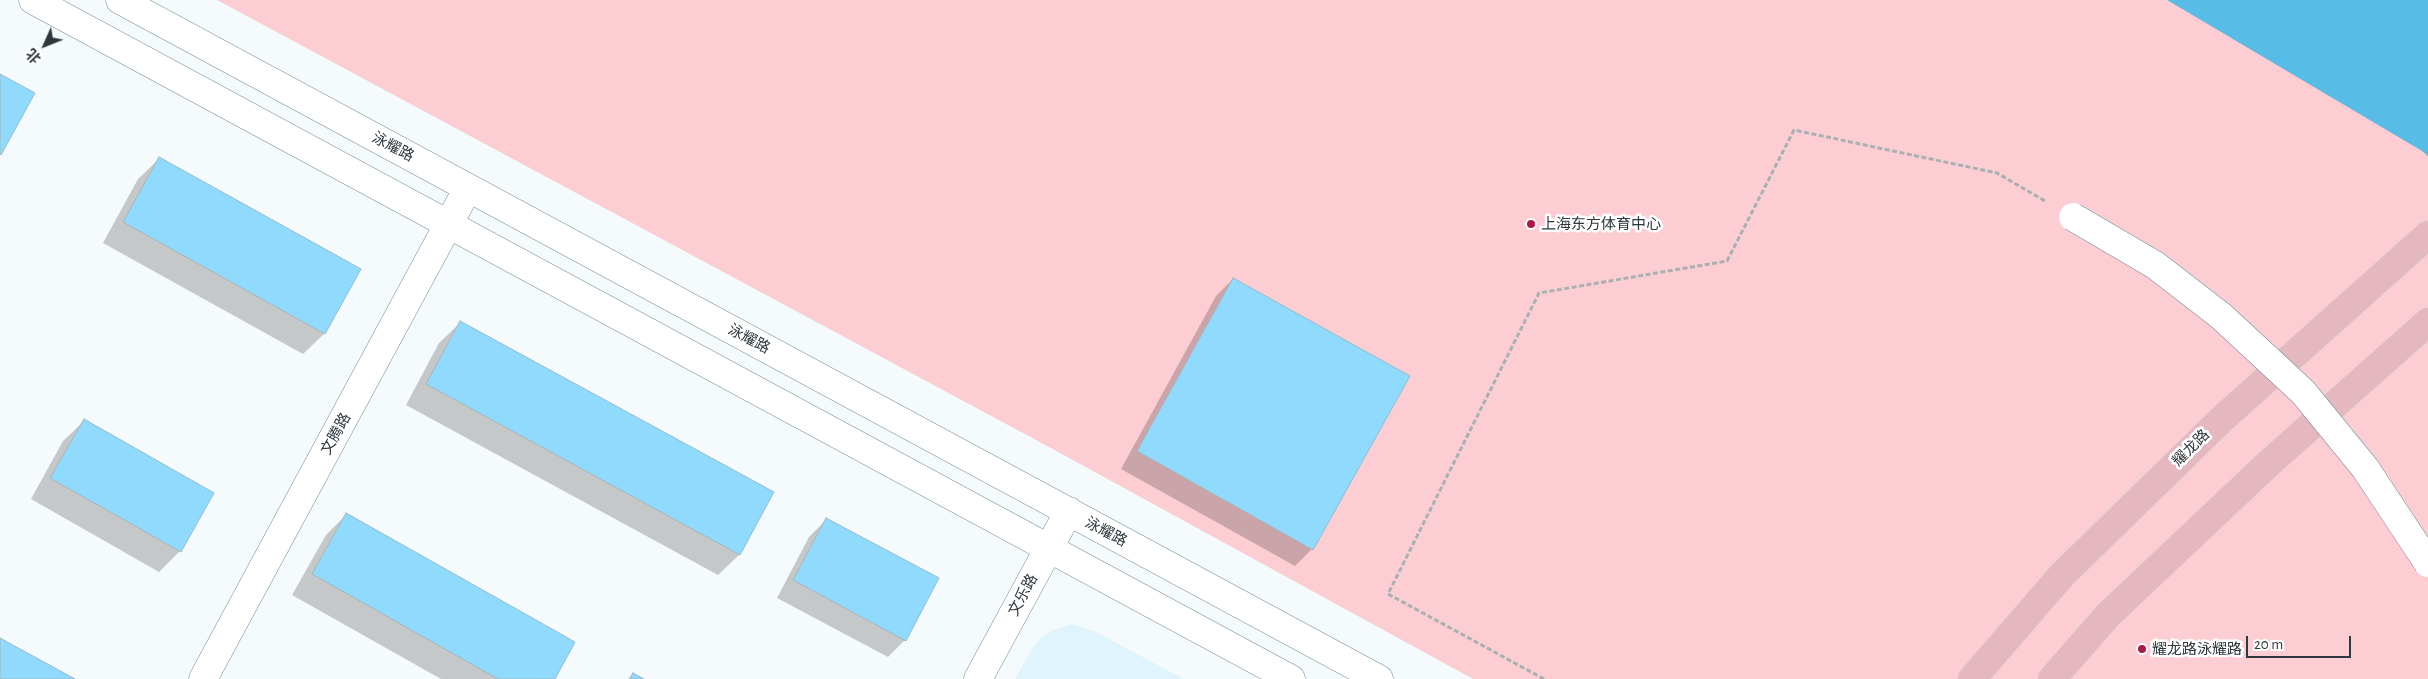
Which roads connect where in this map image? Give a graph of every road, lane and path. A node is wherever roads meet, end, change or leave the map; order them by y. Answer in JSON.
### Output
{"nodes":[{"id":1,"x":33,"y":0,"type":"edge"},
{"id":2,"x":120,"y":0,"type":"edge"},
{"id":3,"x":468,"y":188,"type":"junction"},
{"id":4,"x":2073,"y":217,"type":"joint"},
{"id":5,"x":448,"y":224,"type":"junction"},
{"id":6,"x":2428,"y":235,"type":"edge"},
{"id":7,"x":2428,"y":322,"type":"edge"},
{"id":8,"x":1068,"y":511,"type":"junction"},
{"id":9,"x":1048,"y":548,"type":"junction"},
{"id":10,"x":2428,"y":564,"type":"edge"},
{"id":11,"x":203,"y":679,"type":"edge"},
{"id":12,"x":978,"y":679,"type":"edge"},
{"id":13,"x":1291,"y":679,"type":"edge"},
{"id":14,"x":1379,"y":679,"type":"edge"},
{"id":15,"x":1544,"y":679,"type":"edge"},
{"id":16,"x":1972,"y":679,"type":"edge"},
{"id":17,"x":2052,"y":679,"type":"edge"}],
"edges":[{"from":1,"to":5,"type":"street"},
{"from":2,"to":3,"type":"street","name":"泳耀路"},
{"from":3,"to":5,"type":"street","name":"文腾路"},
{"from":3,"to":8,"type":"street","name":"泳耀路"},
{"from":4,"to":10,"type":"street","bridge":true},
{"from":4,"to":15,"type":"path"},
{"from":5,"to":9,"type":"street"},
{"from":5,"to":11,"type":"street","name":"文腾路"},
{"from":6,"to":16,"type":"main road","name":"耀龙路"},
{"from":7,"to":17,"type":"main road"},
{"from":8,"to":9,"type":"street","name":"文乐路"},
{"from":8,"to":14,"type":"street","name":"泳耀路"},
{"from":9,"to":12,"type":"street","name":"文乐路"},
{"from":9,"to":13,"type":"street"}]}
